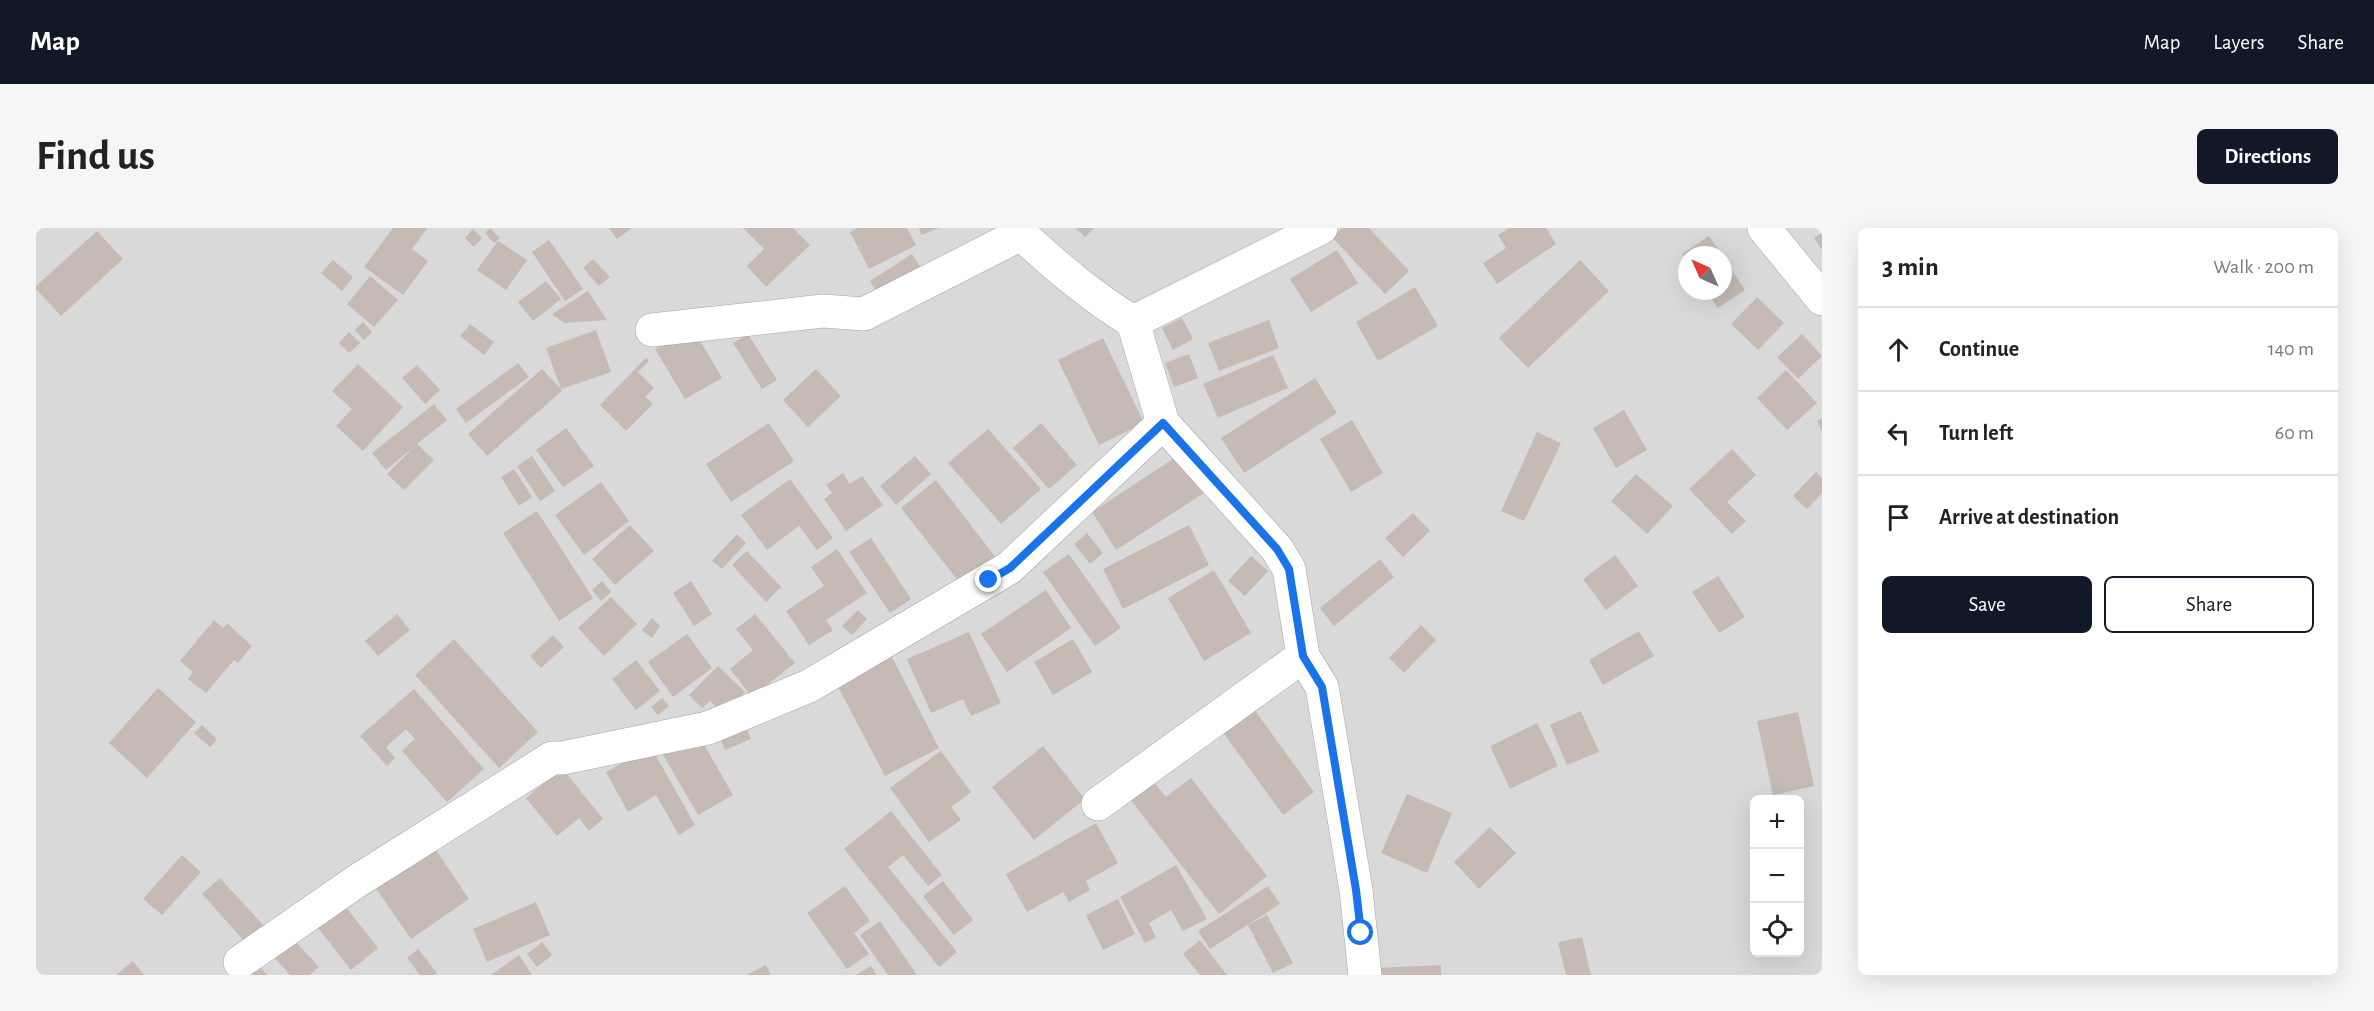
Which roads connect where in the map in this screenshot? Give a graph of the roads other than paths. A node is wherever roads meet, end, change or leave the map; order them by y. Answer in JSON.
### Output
{"nodes":[{"id":1,"x":1321,"y":228,"type":"edge"},
{"id":2,"x":1764,"y":228,"type":"edge"},
{"id":3,"x":1020,"y":231,"type":"edge"},
{"id":4,"x":1822,"y":299,"type":"edge"},
{"id":5,"x":1133,"y":322,"type":"junction"},
{"id":6,"x":652,"y":330,"type":"dead end"},
{"id":7,"x":1163,"y":423,"type":"junction"},
{"id":8,"x":1303,"y":656,"type":"junction"},
{"id":9,"x":1098,"y":804,"type":"dead end"},
{"id":10,"x":240,"y":962,"type":"dead end"},
{"id":11,"x":1365,"y":975,"type":"edge"}],
"edges":[{"from":1,"to":5,"type":"street"},
{"from":2,"to":4,"type":"street"},
{"from":3,"to":5,"type":"street"},
{"from":3,"to":6,"type":"street"},
{"from":5,"to":7,"type":"street"},
{"from":7,"to":8,"type":"street"},
{"from":7,"to":10,"type":"street"},
{"from":8,"to":9,"type":"street"},
{"from":8,"to":11,"type":"street"}]}
